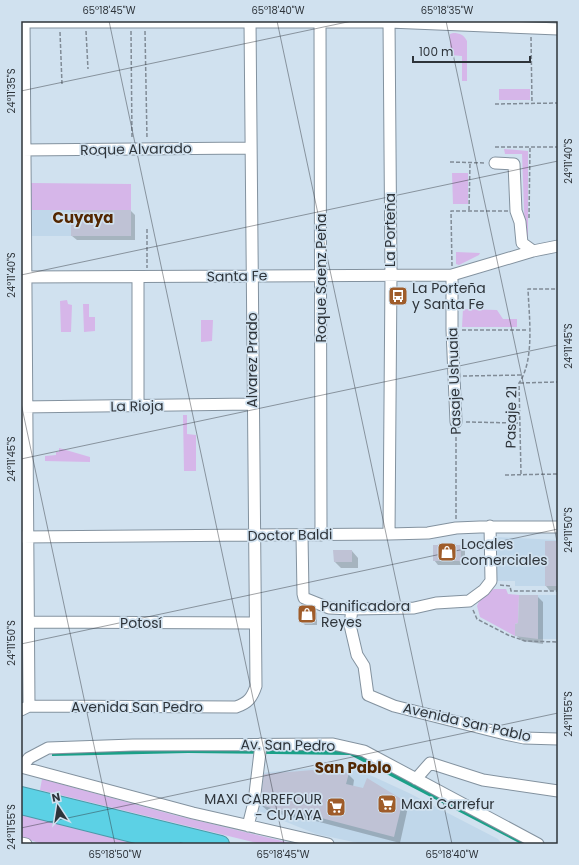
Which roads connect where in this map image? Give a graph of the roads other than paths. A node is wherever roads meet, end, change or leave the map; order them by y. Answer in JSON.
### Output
{"nodes":[{"id":1,"x":320,"y":21,"type":"edge"},
{"id":2,"x":23,"y":22,"type":"edge"},
{"id":3,"x":249,"y":22,"type":"edge"},
{"id":4,"x":389,"y":22,"type":"edge"},
{"id":5,"x":558,"y":29,"type":"edge"},
{"id":6,"x":251,"y":148,"type":"junction"},
{"id":7,"x":23,"y":150,"type":"edge"},
{"id":8,"x":495,"y":163,"type":"road end"},
{"id":9,"x":558,"y":246,"type":"edge"},
{"id":10,"x":533,"y":251,"type":"junction"},
{"id":11,"x":321,"y":274,"type":"junction"},
{"id":12,"x":391,"y":274,"type":"junction"},
{"id":13,"x":452,"y":275,"type":"junction"},
{"id":14,"x":252,"y":276,"type":"junction"},
{"id":15,"x":23,"y":277,"type":"edge"},
{"id":16,"x":143,"y":277,"type":"junction"},
{"id":17,"x":252,"y":404,"type":"junction"},
{"id":18,"x":24,"y":406,"type":"edge"},
{"id":19,"x":138,"y":406,"type":"junction"},
{"id":20,"x":456,"y":422,"type":"road end"},
{"id":21,"x":490,"y":526,"type":"junction"},
{"id":22,"x":558,"y":527,"type":"edge"},
{"id":23,"x":389,"y":534,"type":"junction"},
{"id":24,"x":321,"y":535,"type":"junction"},
{"id":25,"x":253,"y":536,"type":"junction"},
{"id":26,"x":302,"y":536,"type":"junction"},
{"id":27,"x":24,"y":537,"type":"edge"},
{"id":28,"x":352,"y":610,"type":"junction"},
{"id":29,"x":29,"y":622,"type":"junction"},
{"id":30,"x":254,"y":623,"type":"junction"},
{"id":31,"x":252,"y":698,"type":"joint"},
{"id":32,"x":25,"y":708,"type":"edge"},
{"id":33,"x":558,"y":739,"type":"edge"},
{"id":34,"x":261,"y":748,"type":"junction"},
{"id":35,"x":22,"y":767,"type":"edge"},
{"id":36,"x":416,"y":779,"type":"junction"},
{"id":37,"x":558,"y":791,"type":"edge"},
{"id":38,"x":21,"y":794,"type":"edge"},
{"id":39,"x":21,"y":806,"type":"edge"},
{"id":40,"x":248,"y":826,"type":"junction"},
{"id":41,"x":21,"y":843,"type":"edge"},
{"id":42,"x":26,"y":844,"type":"edge"},
{"id":43,"x":172,"y":844,"type":"edge"},
{"id":44,"x":221,"y":844,"type":"edge"},
{"id":45,"x":328,"y":844,"type":"edge"},
{"id":46,"x":538,"y":844,"type":"edge"}],
"edges":[{"from":1,"to":3,"type":"street"},
{"from":1,"to":4,"type":"street"},
{"from":1,"to":11,"type":"street","name":"Roque Saenz Peña"},
{"from":2,"to":3,"type":"street"},
{"from":2,"to":7,"type":"street"},
{"from":3,"to":6,"type":"street","name":"Alvarez Prado"},
{"from":4,"to":5,"type":"street"},
{"from":4,"to":12,"type":"street","name":"La Porteña"},
{"from":6,"to":7,"type":"street","name":"Roque Alvarado"},
{"from":6,"to":14,"type":"street","name":"Alvarez Prado"},
{"from":7,"to":15,"type":"street"},
{"from":8,"to":10,"type":"street"},
{"from":9,"to":10,"type":"street","name":"Santa Fe"},
{"from":10,"to":13,"type":"street","name":"Santa Fe"},
{"from":11,"to":12,"type":"street","name":"Santa Fe"},
{"from":11,"to":14,"type":"street","name":"Santa Fe"},
{"from":11,"to":24,"type":"street","name":"Roque Saenz Peña"},
{"from":12,"to":13,"type":"street","name":"Santa Fe"},
{"from":12,"to":23,"type":"street","name":"La Porteña"},
{"from":13,"to":20,"type":"street","name":"Pasaje Ushuaia"},
{"from":14,"to":16,"type":"street","name":"Santa Fe"},
{"from":14,"to":17,"type":"street","name":"Alvarez Prado"},
{"from":15,"to":16,"type":"street","name":"Santa Fe"},
{"from":15,"to":18,"type":"street"},
{"from":16,"to":19,"type":"street"},
{"from":17,"to":19,"type":"street","name":"La Rioja"},
{"from":17,"to":25,"type":"street","name":"Alvarez Prado"},
{"from":18,"to":19,"type":"street","name":"La Rioja"},
{"from":18,"to":27,"type":"street"},
{"from":21,"to":22,"type":"street","name":"Doctor Baldi"},
{"from":21,"to":23,"type":"street","name":"Doctor Baldi"},
{"from":21,"to":28,"type":"street"},
{"from":23,"to":24,"type":"street","name":"Doctor Baldi"},
{"from":24,"to":26,"type":"street","name":"Doctor Baldi"},
{"from":25,"to":26,"type":"street","name":"Doctor Baldi"},
{"from":25,"to":27,"type":"street","name":"Doctor Baldi"},
{"from":25,"to":30,"type":"street","name":"Alvarez Prado"},
{"from":26,"to":28,"type":"street"},
{"from":27,"to":29,"type":"street"},
{"from":28,"to":33,"type":"street","name":"Avenida San Pablo"},
{"from":29,"to":30,"type":"street","name":"Potosí"},
{"from":29,"to":32,"type":"street"},
{"from":30,"to":31,"type":"street","name":"Alvarez Prado"},
{"from":31,"to":32,"type":"street","name":"Avenida San Pedro"},
{"from":34,"to":35,"type":"street","name":"Av. San Pedro"},
{"from":34,"to":36,"type":"street","name":"Av. San Pedro"},
{"from":34,"to":40,"type":"street"},
{"from":35,"to":40,"type":"street"},
{"from":36,"to":37,"type":"street"},
{"from":36,"to":46,"type":"street","name":"Av. San Pedro"},
{"from":38,"to":44,"type":"highway"},
{"from":39,"to":43,"type":"highway"},
{"from":40,"to":45,"type":"street"},
{"from":41,"to":42,"type":"street"}]}
